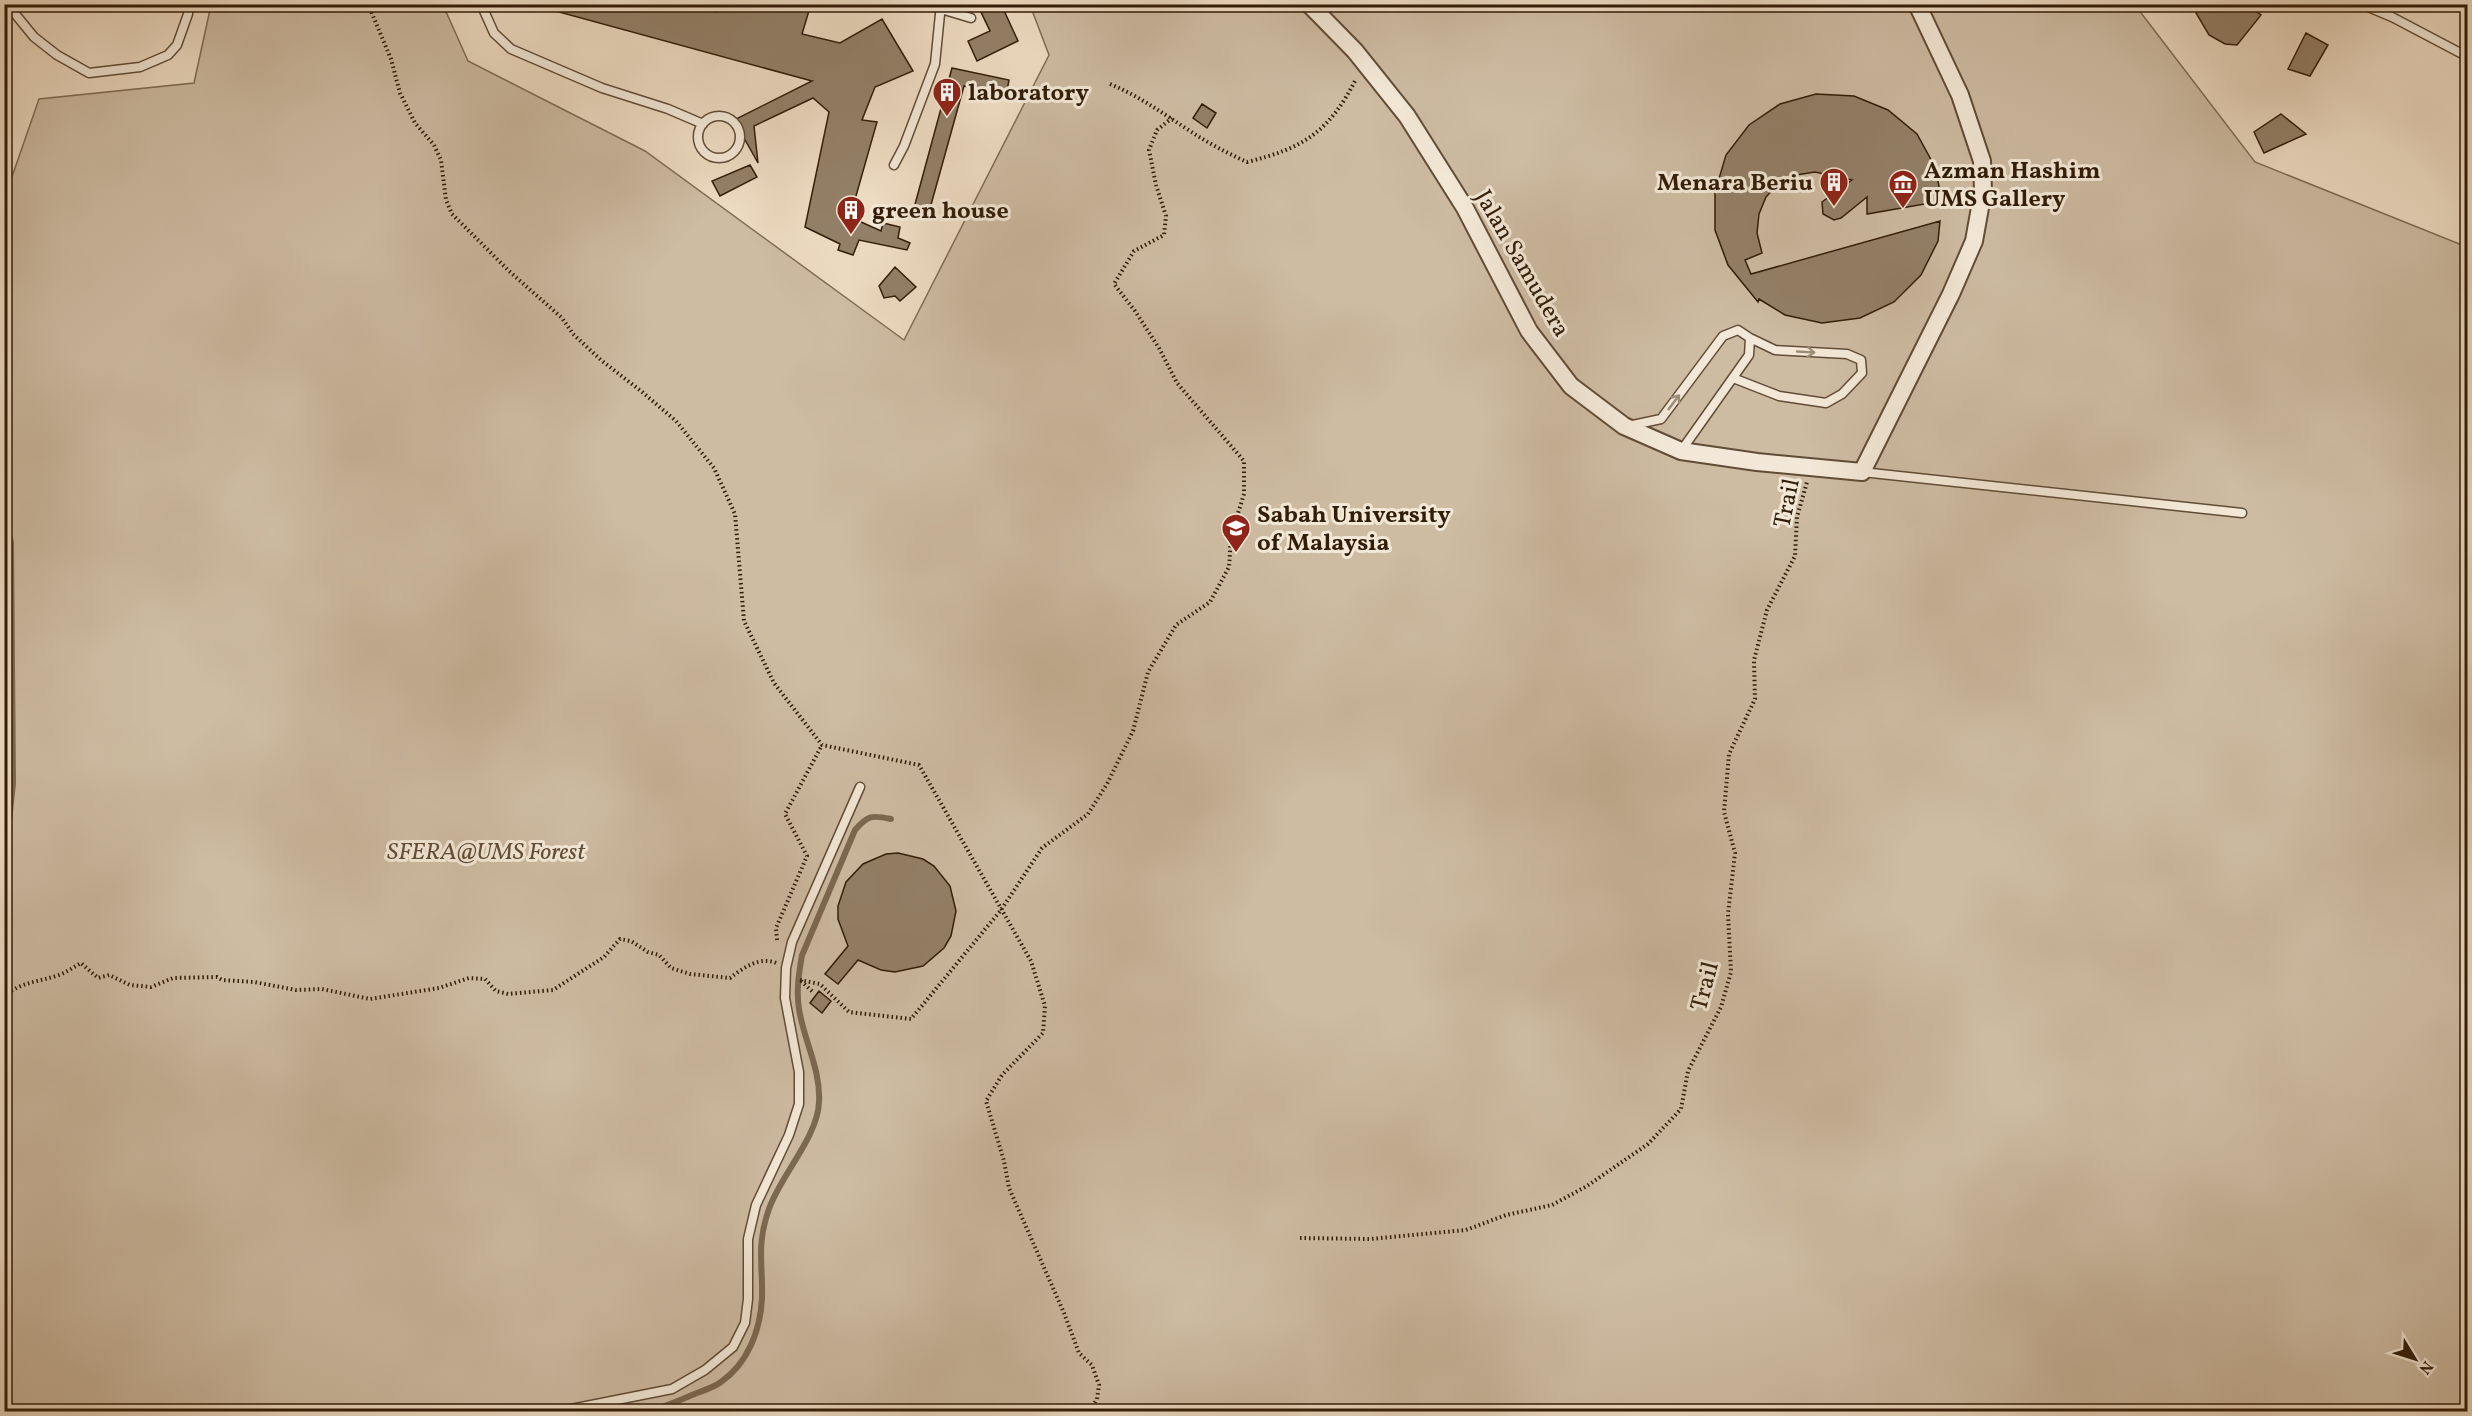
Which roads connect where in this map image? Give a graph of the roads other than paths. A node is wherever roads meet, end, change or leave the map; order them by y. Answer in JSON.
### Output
{"nodes":[{"id":1,"x":7,"y":4,"type":"edge"},
{"id":2,"x":188,"y":4,"type":"edge"},
{"id":3,"x":481,"y":4,"type":"edge"},
{"id":4,"x":1309,"y":4,"type":"edge"},
{"id":5,"x":1917,"y":4,"type":"edge"},
{"id":6,"x":2361,"y":4,"type":"edge"},
{"id":7,"x":941,"y":7,"type":"edge"},
{"id":8,"x":971,"y":18,"type":"dead end"},
{"id":9,"x":2468,"y":57,"type":"edge"},
{"id":10,"x":703,"y":124,"type":"junction"},
{"id":11,"x":894,"y":165,"type":"dead end"},
{"id":12,"x":1750,"y":338,"type":"junction"},
{"id":13,"x":1733,"y":378,"type":"junction"},
{"id":14,"x":1624,"y":426,"type":"junction"},
{"id":15,"x":1681,"y":451,"type":"junction"},
{"id":16,"x":1862,"y":472,"type":"junction"},
{"id":17,"x":2242,"y":513,"type":"dead end"},
{"id":18,"x":860,"y":787,"type":"dead end"},
{"id":19,"x":556,"y":1412,"type":"edge"}],
"edges":[{"from":1,"to":2,"type":"lane"},
{"from":3,"to":10,"type":"lane"},
{"from":4,"to":14,"type":"street","name":"Jalan Samudera"},
{"from":5,"to":16,"type":"street"},
{"from":6,"to":9,"type":"lane"},
{"from":7,"to":8,"type":"lane"},
{"from":7,"to":11,"type":"lane"},
{"from":10,"to":10,"type":"lane"},
{"from":12,"to":13,"type":"lane"},
{"from":12,"to":13,"type":"lane","one_way":true},
{"from":14,"to":12,"type":"lane","one_way":true},
{"from":13,"to":15,"type":"lane"},
{"from":14,"to":15,"type":"street","name":"Jalan Samudera"},
{"from":15,"to":16,"type":"street","name":"Jalan Samudera"},
{"from":16,"to":17,"type":"lane"},
{"from":18,"to":19,"type":"lane"}]}
